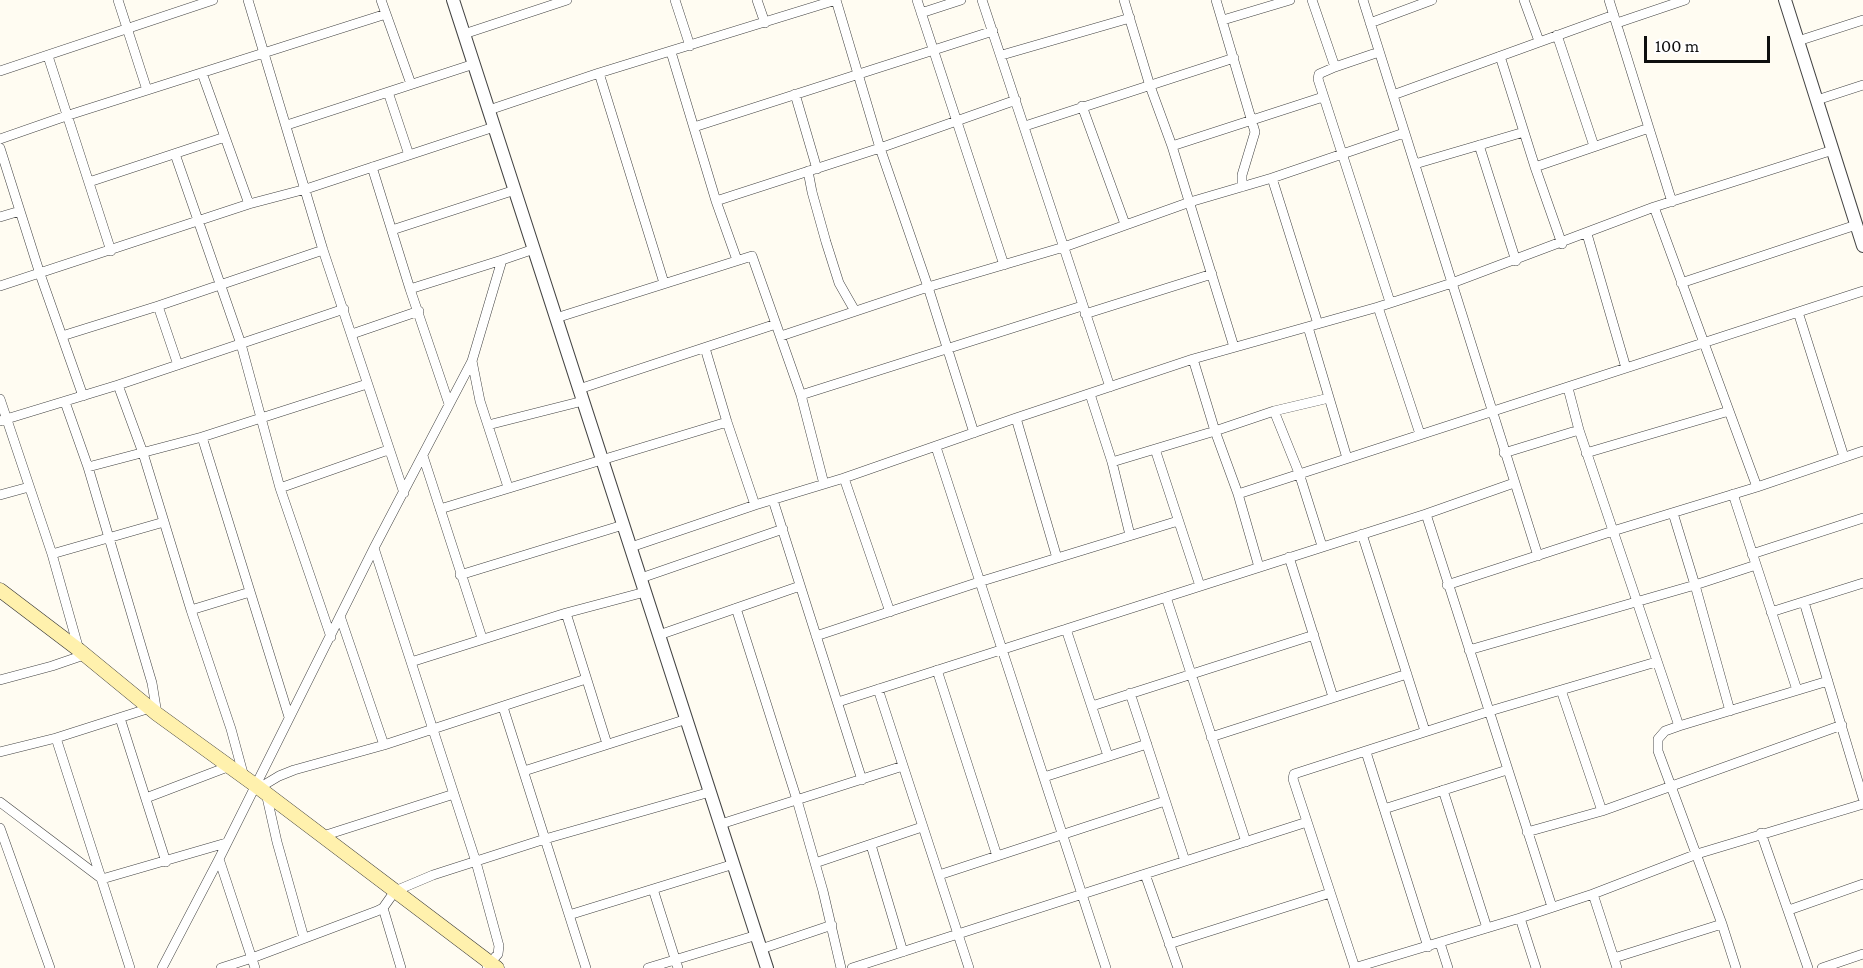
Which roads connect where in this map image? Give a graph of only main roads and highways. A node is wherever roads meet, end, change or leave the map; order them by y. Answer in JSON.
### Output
{"nodes":[{"id":1,"x":0,"y":590,"type":"edge"},
{"id":2,"x":491,"y":966,"type":"edge"}],
"edges":[{"from":1,"to":2,"type":"main road"}]}
